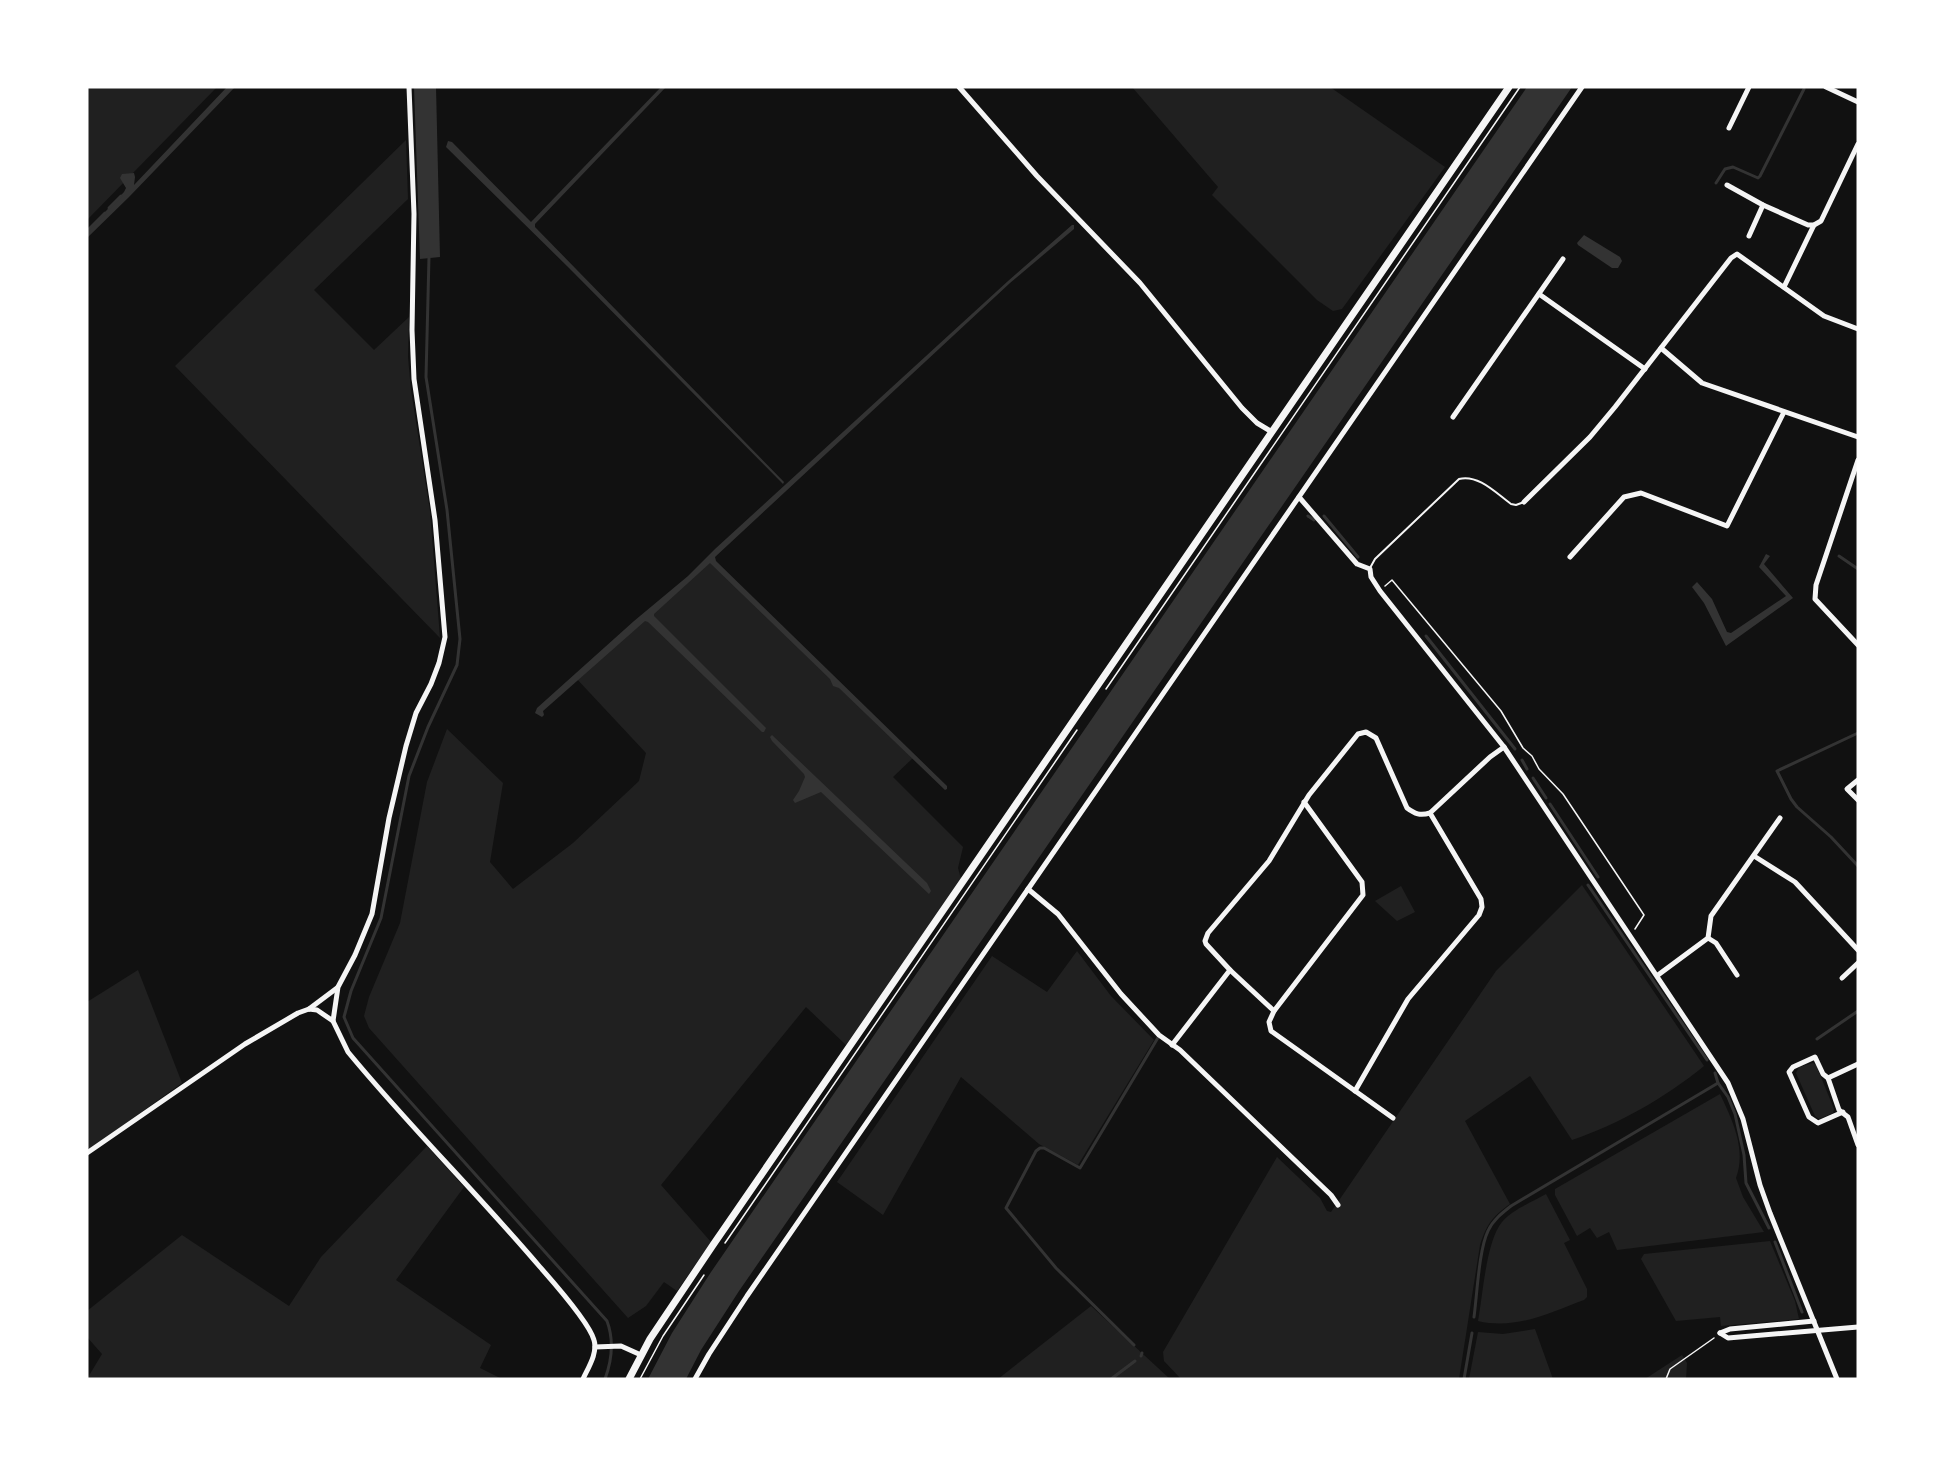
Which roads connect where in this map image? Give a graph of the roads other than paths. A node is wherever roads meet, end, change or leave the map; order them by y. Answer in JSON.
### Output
{"nodes":[{"id":1,"x":409,"y":87,"type":"edge"},
{"id":2,"x":959,"y":87,"type":"edge"},
{"id":3,"x":1509,"y":87,"type":"edge"},
{"id":4,"x":1582,"y":87,"type":"edge"},
{"id":5,"x":1749,"y":87,"type":"edge"},
{"id":6,"x":1826,"y":87,"type":"edge"},
{"id":7,"x":1858,"y":102,"type":"edge"},
{"id":8,"x":1729,"y":128,"type":"dead end"},
{"id":9,"x":1858,"y":144,"type":"edge"},
{"id":10,"x":1727,"y":185,"type":"dead end"},
{"id":11,"x":1763,"y":205,"type":"junction"},
{"id":12,"x":1814,"y":225,"type":"junction"},
{"id":13,"x":1749,"y":236,"type":"dead end"},
{"id":14,"x":1563,"y":260,"type":"dead end"},
{"id":15,"x":1784,"y":286,"type":"junction"},
{"id":16,"x":1539,"y":294,"type":"junction"},
{"id":17,"x":1858,"y":329,"type":"edge"},
{"id":18,"x":1661,"y":348,"type":"junction"},
{"id":19,"x":1645,"y":369,"type":"junction"},
{"id":20,"x":1784,"y":412,"type":"junction"},
{"id":21,"x":1453,"y":417,"type":"dead end"},
{"id":22,"x":1272,"y":432,"type":"junction"},
{"id":23,"x":1858,"y":437,"type":"edge"},
{"id":24,"x":1858,"y":460,"type":"edge"},
{"id":25,"x":1299,"y":497,"type":"junction"},
{"id":26,"x":1524,"y":502,"type":"joint"},
{"id":27,"x":1570,"y":557,"type":"dead end"},
{"id":28,"x":1370,"y":569,"type":"junction"},
{"id":29,"x":1858,"y":645,"type":"edge"},
{"id":30,"x":1504,"y":747,"type":"junction"},
{"id":31,"x":1858,"y":780,"type":"edge"},
{"id":32,"x":1858,"y":800,"type":"edge"},
{"id":33,"x":1304,"y":802,"type":"junction"},
{"id":34,"x":1430,"y":813,"type":"junction"},
{"id":35,"x":1779,"y":818,"type":"dead end"},
{"id":36,"x":1754,"y":856,"type":"junction"},
{"id":37,"x":1028,"y":889,"type":"junction"},
{"id":38,"x":1708,"y":938,"type":"junction"},
{"id":39,"x":1858,"y":950,"type":"edge"},
{"id":40,"x":1858,"y":963,"type":"edge"},
{"id":41,"x":1230,"y":970,"type":"junction"},
{"id":42,"x":1658,"y":975,"type":"junction"},
{"id":43,"x":1737,"y":975,"type":"dead end"},
{"id":44,"x":1842,"y":978,"type":"dead end"},
{"id":45,"x":338,"y":987,"type":"junction"},
{"id":46,"x":309,"y":1009,"type":"junction"},
{"id":47,"x":1274,"y":1011,"type":"junction"},
{"id":48,"x":333,"y":1021,"type":"junction"},
{"id":49,"x":1172,"y":1045,"type":"junction"},
{"id":50,"x":1858,"y":1064,"type":"edge"},
{"id":51,"x":1828,"y":1078,"type":"junction"},
{"id":52,"x":1355,"y":1091,"type":"junction"},
{"id":53,"x":1843,"y":1112,"type":"junction"},
{"id":54,"x":1393,"y":1118,"type":"dead end"},
{"id":55,"x":1858,"y":1145,"type":"edge"},
{"id":56,"x":87,"y":1154,"type":"edge"},
{"id":57,"x":1338,"y":1206,"type":"dead end"},
{"id":58,"x":1814,"y":1321,"type":"junction"},
{"id":59,"x":1858,"y":1327,"type":"edge"},
{"id":60,"x":1818,"y":1330,"type":"junction"},
{"id":61,"x":599,"y":1347,"type":"junction"},
{"id":62,"x":640,"y":1355,"type":"junction"},
{"id":63,"x":583,"y":1379,"type":"edge"},
{"id":64,"x":629,"y":1379,"type":"edge"},
{"id":65,"x":696,"y":1379,"type":"edge"},
{"id":66,"x":1837,"y":1379,"type":"edge"}],
"edges":[{"from":1,"to":45,"type":"street"},
{"from":2,"to":22,"type":"street"},
{"from":3,"to":22,"type":"street"},
{"from":4,"to":25,"type":"street"},
{"from":5,"to":8,"type":"street"},
{"from":6,"to":7,"type":"street"},
{"from":9,"to":12,"type":"street"},
{"from":10,"to":11,"type":"street"},
{"from":11,"to":12,"type":"street"},
{"from":11,"to":13,"type":"street"},
{"from":12,"to":15,"type":"street"},
{"from":14,"to":16,"type":"street"},
{"from":15,"to":17,"type":"street"},
{"from":15,"to":18,"type":"street"},
{"from":16,"to":19,"type":"street"},
{"from":16,"to":21,"type":"street"},
{"from":18,"to":19,"type":"street"},
{"from":18,"to":20,"type":"street"},
{"from":19,"to":26,"type":"street"},
{"from":20,"to":23,"type":"street"},
{"from":20,"to":27,"type":"street"},
{"from":22,"to":62,"type":"street"},
{"from":24,"to":29,"type":"street"},
{"from":25,"to":28,"type":"street"},
{"from":25,"to":37,"type":"street"},
{"from":26,"to":28,"type":"lane"},
{"from":28,"to":30,"type":"street"},
{"from":30,"to":34,"type":"street"},
{"from":30,"to":42,"type":"street"},
{"from":31,"to":32,"type":"street"},
{"from":33,"to":34,"type":"street"},
{"from":33,"to":41,"type":"street"},
{"from":33,"to":47,"type":"street"},
{"from":34,"to":52,"type":"street"},
{"from":35,"to":36,"type":"street"},
{"from":36,"to":38,"type":"street"},
{"from":36,"to":39,"type":"street"},
{"from":37,"to":49,"type":"street"},
{"from":37,"to":65,"type":"street"},
{"from":38,"to":42,"type":"street"},
{"from":38,"to":43,"type":"street"},
{"from":40,"to":44,"type":"street"},
{"from":41,"to":47,"type":"street"},
{"from":41,"to":49,"type":"street"},
{"from":42,"to":58,"type":"street"},
{"from":45,"to":46,"type":"street"},
{"from":45,"to":48,"type":"street"},
{"from":46,"to":48,"type":"street"},
{"from":46,"to":56,"type":"street"},
{"from":47,"to":52,"type":"street"},
{"from":48,"to":61,"type":"street"},
{"from":49,"to":57,"type":"street"},
{"from":50,"to":51,"type":"street"},
{"from":51,"to":53,"type":"street"},
{"from":51,"to":53,"type":"street"},
{"from":52,"to":54,"type":"street"},
{"from":53,"to":55,"type":"street"},
{"from":58,"to":60,"type":"street"},
{"from":58,"to":60,"type":"street"},
{"from":59,"to":60,"type":"street"},
{"from":60,"to":66,"type":"street"},
{"from":61,"to":62,"type":"street"},
{"from":61,"to":63,"type":"street"},
{"from":62,"to":64,"type":"street"}]}
